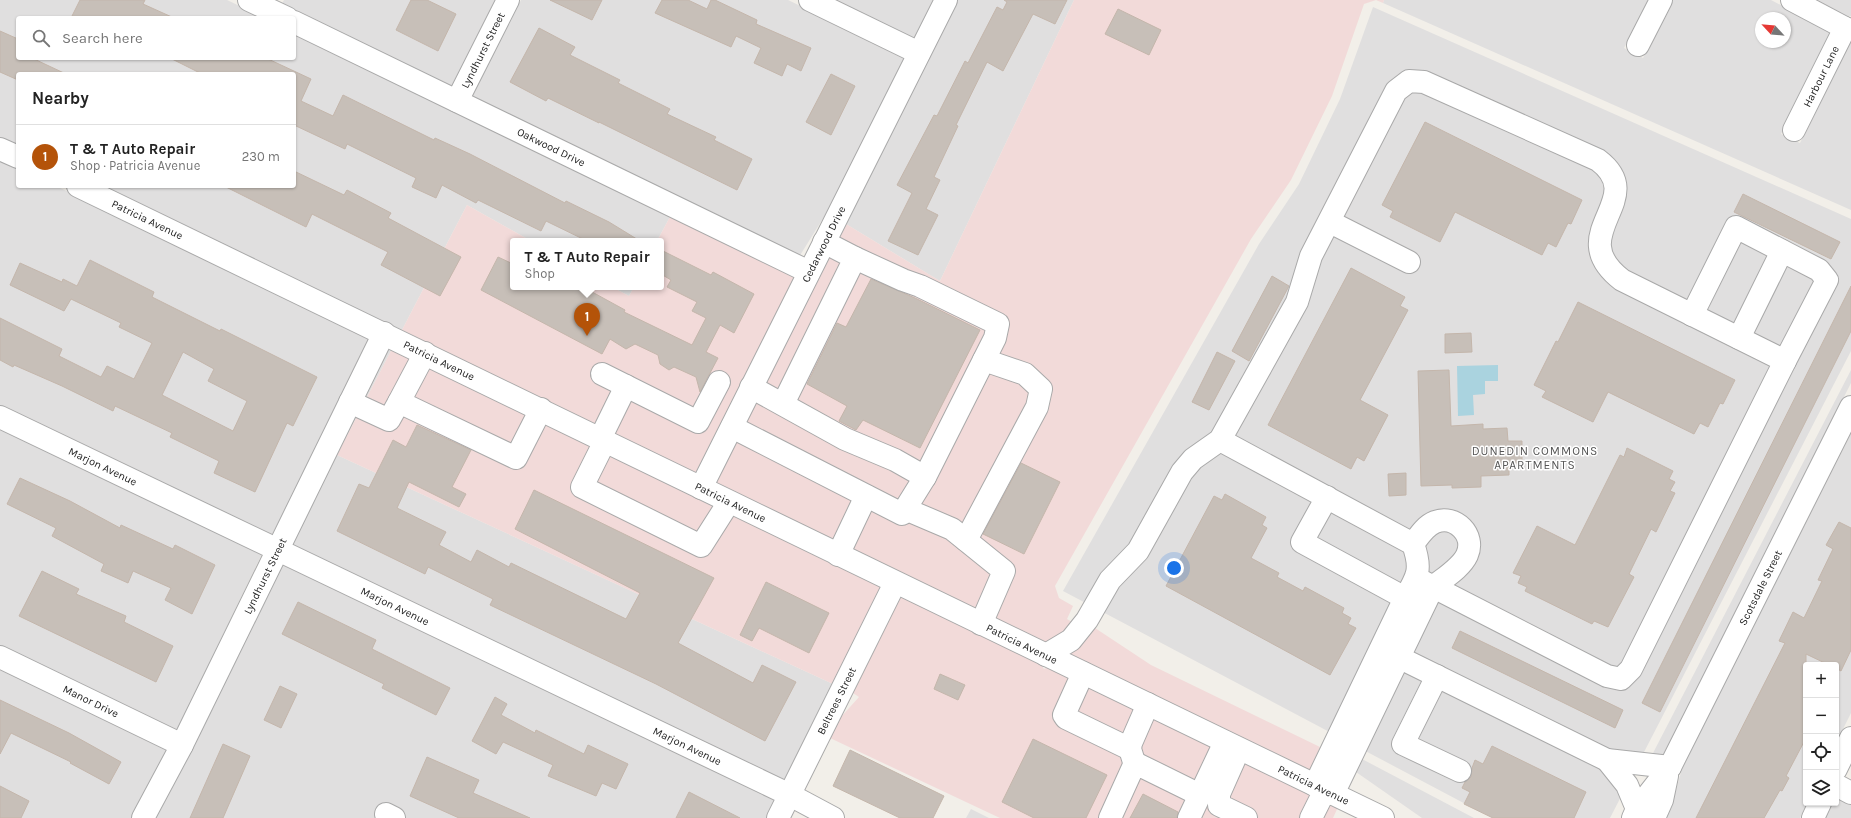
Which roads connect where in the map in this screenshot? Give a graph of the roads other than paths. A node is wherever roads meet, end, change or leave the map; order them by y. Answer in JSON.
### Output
{"nodes":[{"id":1,"x":508,"y":0,"type":"edge"},
{"id":2,"x":810,"y":0,"type":"edge"},
{"id":3,"x":946,"y":0,"type":"edge"},
{"id":4,"x":1661,"y":0,"type":"edge"},
{"id":5,"x":1792,"y":0,"type":"edge"},
{"id":6,"x":263,"y":3,"type":"edge"},
{"id":7,"x":284,"y":16,"type":"edge"},
{"id":8,"x":296,"y":23,"type":"edge"},
{"id":9,"x":1848,"y":27,"type":"edge"},
{"id":10,"x":1638,"y":45,"type":"dead end"},
{"id":11,"x":920,"y":53,"type":"junction"},
{"id":12,"x":457,"y":101,"type":"junction"},
{"id":13,"x":1794,"y":130,"type":"dead end"},
{"id":14,"x":0,"y":149,"type":"edge"},
{"id":15,"x":16,"y":156,"type":"edge"},
{"id":16,"x":82,"y":188,"type":"edge"},
{"id":17,"x":1330,"y":222,"type":"junction"},
{"id":18,"x":824,"y":242,"type":"junction"},
{"id":19,"x":1782,"y":251,"type":"junction"},
{"id":20,"x":855,"y":258,"type":"junction"},
{"id":21,"x":1409,"y":262,"type":"dead end"},
{"id":22,"x":809,"y":272,"type":"junction"},
{"id":23,"x":1692,"y":315,"type":"junction"},
{"id":24,"x":384,"y":333,"type":"junction"},
{"id":25,"x":1739,"y":338,"type":"junction"},
{"id":26,"x":425,"y":353,"type":"junction"},
{"id":27,"x":984,"y":360,"type":"junction"},
{"id":28,"x":1785,"y":361,"type":"junction"},
{"id":29,"x":602,"y":374,"type":"dead end"},
{"id":30,"x":718,"y":382,"type":"dead end"},
{"id":31,"x":626,"y":386,"type":"junction"},
{"id":32,"x":752,"y":387,"type":"junction"},
{"id":33,"x":350,"y":402,"type":"junction"},
{"id":34,"x":399,"y":402,"type":"junction"},
{"id":35,"x":782,"y":404,"type":"junction"},
{"id":36,"x":1851,"y":407,"type":"edge"},
{"id":37,"x":541,"y":410,"type":"junction"},
{"id":38,"x":0,"y":417,"type":"edge"},
{"id":39,"x":732,"y":427,"type":"junction"},
{"id":40,"x":603,"y":440,"type":"junction"},
{"id":41,"x":1220,"y":440,"type":"junction"},
{"id":42,"x":925,"y":477,"type":"junction"},
{"id":43,"x":701,"y":488,"type":"junction"},
{"id":44,"x":866,"y":496,"type":"junction"},
{"id":45,"x":1327,"y":497,"type":"junction"},
{"id":46,"x":729,"y":502,"type":"junction"},
{"id":47,"x":905,"y":509,"type":"junction"},
{"id":48,"x":966,"y":540,"type":"junction"},
{"id":49,"x":1413,"y":544,"type":"junction"},
{"id":50,"x":277,"y":548,"type":"junction"},
{"id":51,"x":838,"y":555,"type":"junction"},
{"id":52,"x":896,"y":583,"type":"junction"},
{"id":53,"x":1425,"y":583,"type":"junction"},
{"id":54,"x":1405,"y":598,"type":"junction"},
{"id":55,"x":981,"y":624,"type":"junction"},
{"id":56,"x":1390,"y":653,"type":"junction"},
{"id":57,"x":1046,"y":655,"type":"junction"},
{"id":58,"x":0,"y":657,"type":"edge"},
{"id":59,"x":1083,"y":673,"type":"junction"},
{"id":60,"x":1437,"y":676,"type":"junction"},
{"id":61,"x":1148,"y":704,"type":"junction"},
{"id":62,"x":1851,"y":738,"type":"edge"},
{"id":63,"x":182,"y":745,"type":"junction"},
{"id":64,"x":1232,"y":745,"type":"junction"},
{"id":65,"x":1132,"y":756,"type":"junction"},
{"id":66,"x":1607,"y":760,"type":"junction"},
{"id":67,"x":1839,"y":763,"type":"edge"},
{"id":68,"x":1670,"y":768,"type":"junction"},
{"id":69,"x":1460,"y":771,"type":"dead end"},
{"id":70,"x":1839,"y":787,"type":"edge"},
{"id":71,"x":1851,"y":793,"type":"edge"},
{"id":72,"x":790,"y":795,"type":"junction"},
{"id":73,"x":1200,"y":795,"type":"junction"},
{"id":74,"x":1334,"y":798,"type":"edge"},
{"id":75,"x":1819,"y":806,"type":"edge"},
{"id":76,"x":1641,"y":815,"type":"edge"},
{"id":77,"x":144,"y":818,"type":"edge"},
{"id":78,"x":778,"y":818,"type":"edge"},
{"id":79,"x":833,"y":818,"type":"edge"},
{"id":80,"x":1110,"y":818,"type":"edge"},
{"id":81,"x":1189,"y":818,"type":"edge"},
{"id":82,"x":1246,"y":818,"type":"edge"},
{"id":83,"x":1312,"y":818,"type":"edge"},
{"id":84,"x":1383,"y":818,"type":"edge"},
{"id":85,"x":1813,"y":818,"type":"edge"}],
"edges":[{"from":1,"to":12,"type":"street","name":"Lyndhurst Street"},
{"from":2,"to":11,"type":"street"},
{"from":3,"to":11,"type":"street","name":"Cedarwood Drive"},
{"from":4,"to":10,"type":"street"},
{"from":5,"to":9,"type":"street"},
{"from":6,"to":7,"type":"street"},
{"from":8,"to":12,"type":"street","name":"Oakwood Drive"},
{"from":9,"to":13,"type":"street","name":"Harbour Lane"},
{"from":11,"to":18,"type":"street","name":"Cedarwood Drive"},
{"from":12,"to":22,"type":"street","name":"Oakwood Drive"},
{"from":14,"to":15,"type":"street"},
{"from":16,"to":24,"type":"street","name":"Patricia Avenue"},
{"from":17,"to":21,"type":"street"},
{"from":17,"to":23,"type":"street"},
{"from":17,"to":41,"type":"street"},
{"from":18,"to":20,"type":"street"},
{"from":18,"to":22,"type":"street","name":"Cedarwood Drive"},
{"from":19,"to":23,"type":"street"},
{"from":19,"to":25,"type":"street"},
{"from":19,"to":28,"type":"street"},
{"from":20,"to":27,"type":"street"},
{"from":20,"to":35,"type":"street"},
{"from":22,"to":32,"type":"street","name":"Cedarwood Drive"},
{"from":23,"to":25,"type":"street"},
{"from":24,"to":26,"type":"street","name":"Patricia Avenue"},
{"from":24,"to":33,"type":"street","name":"Lyndhurst Street"},
{"from":25,"to":28,"type":"street"},
{"from":26,"to":34,"type":"street"},
{"from":26,"to":37,"type":"street","name":"Patricia Avenue"},
{"from":27,"to":42,"type":"street"},
{"from":27,"to":48,"type":"street"},
{"from":28,"to":53,"type":"street"},
{"from":29,"to":31,"type":"street"},
{"from":30,"to":31,"type":"street"},
{"from":31,"to":40,"type":"street"},
{"from":32,"to":35,"type":"street"},
{"from":32,"to":39,"type":"street","name":"Cedarwood Drive"},
{"from":33,"to":34,"type":"street"},
{"from":33,"to":50,"type":"street","name":"Lyndhurst Street"},
{"from":34,"to":37,"type":"street"},
{"from":35,"to":42,"type":"street"},
{"from":36,"to":68,"type":"street","name":"Scotsdale Street"},
{"from":37,"to":40,"type":"street","name":"Patricia Avenue"},
{"from":38,"to":50,"type":"street","name":"Marjon Avenue"},
{"from":39,"to":43,"type":"street","name":"Cedarwood Drive"},
{"from":39,"to":44,"type":"street"},
{"from":40,"to":43,"type":"street","name":"Patricia Avenue"},
{"from":40,"to":46,"type":"street"},
{"from":41,"to":45,"type":"street"},
{"from":41,"to":57,"type":"street"},
{"from":42,"to":47,"type":"street"},
{"from":43,"to":46,"type":"street","name":"Patricia Avenue"},
{"from":44,"to":47,"type":"street"},
{"from":44,"to":51,"type":"street"},
{"from":45,"to":49,"type":"street"},
{"from":45,"to":54,"type":"street"},
{"from":46,"to":51,"type":"street","name":"Patricia Avenue"},
{"from":47,"to":48,"type":"street"},
{"from":48,"to":55,"type":"street"},
{"from":49,"to":53,"type":"street"},
{"from":49,"to":53,"type":"street"},
{"from":50,"to":63,"type":"street","name":"Lyndhurst Street"},
{"from":50,"to":72,"type":"street","name":"Marjon Avenue"},
{"from":51,"to":52,"type":"street","name":"Patricia Avenue"},
{"from":52,"to":55,"type":"street","name":"Patricia Avenue"},
{"from":52,"to":72,"type":"street","name":"Beltrees Street"},
{"from":53,"to":54,"type":"street"},
{"from":53,"to":56,"type":"street"},
{"from":54,"to":56,"type":"street"},
{"from":55,"to":57,"type":"street","name":"Patricia Avenue"},
{"from":56,"to":60,"type":"street"},
{"from":56,"to":74,"type":"street"},
{"from":57,"to":59,"type":"street","name":"Patricia Avenue"},
{"from":58,"to":63,"type":"street","name":"Manor Drive"},
{"from":59,"to":61,"type":"street","name":"Patricia Avenue"},
{"from":59,"to":65,"type":"street"},
{"from":60,"to":66,"type":"street"},
{"from":60,"to":69,"type":"street"},
{"from":61,"to":64,"type":"street","name":"Patricia Avenue"},
{"from":61,"to":65,"type":"street"},
{"from":62,"to":67,"type":"street"},
{"from":63,"to":77,"type":"street","name":"Lyndhurst Street"},
{"from":64,"to":73,"type":"street"},
{"from":64,"to":74,"type":"street","name":"Patricia Avenue"},
{"from":64,"to":82,"type":"street"},
{"from":65,"to":73,"type":"street"},
{"from":65,"to":80,"type":"street"},
{"from":66,"to":68,"type":"street"},
{"from":66,"to":76,"type":"street"},
{"from":68,"to":76,"type":"street","name":"Scotsdale Street"},
{"from":70,"to":71,"type":"street"},
{"from":72,"to":78,"type":"street","name":"Beltrees Street"},
{"from":72,"to":79,"type":"street","name":"Marjon Avenue"},
{"from":73,"to":81,"type":"street"},
{"from":74,"to":83,"type":"street"},
{"from":74,"to":84,"type":"street","name":"Patricia Avenue"},
{"from":75,"to":85,"type":"street"}]}
